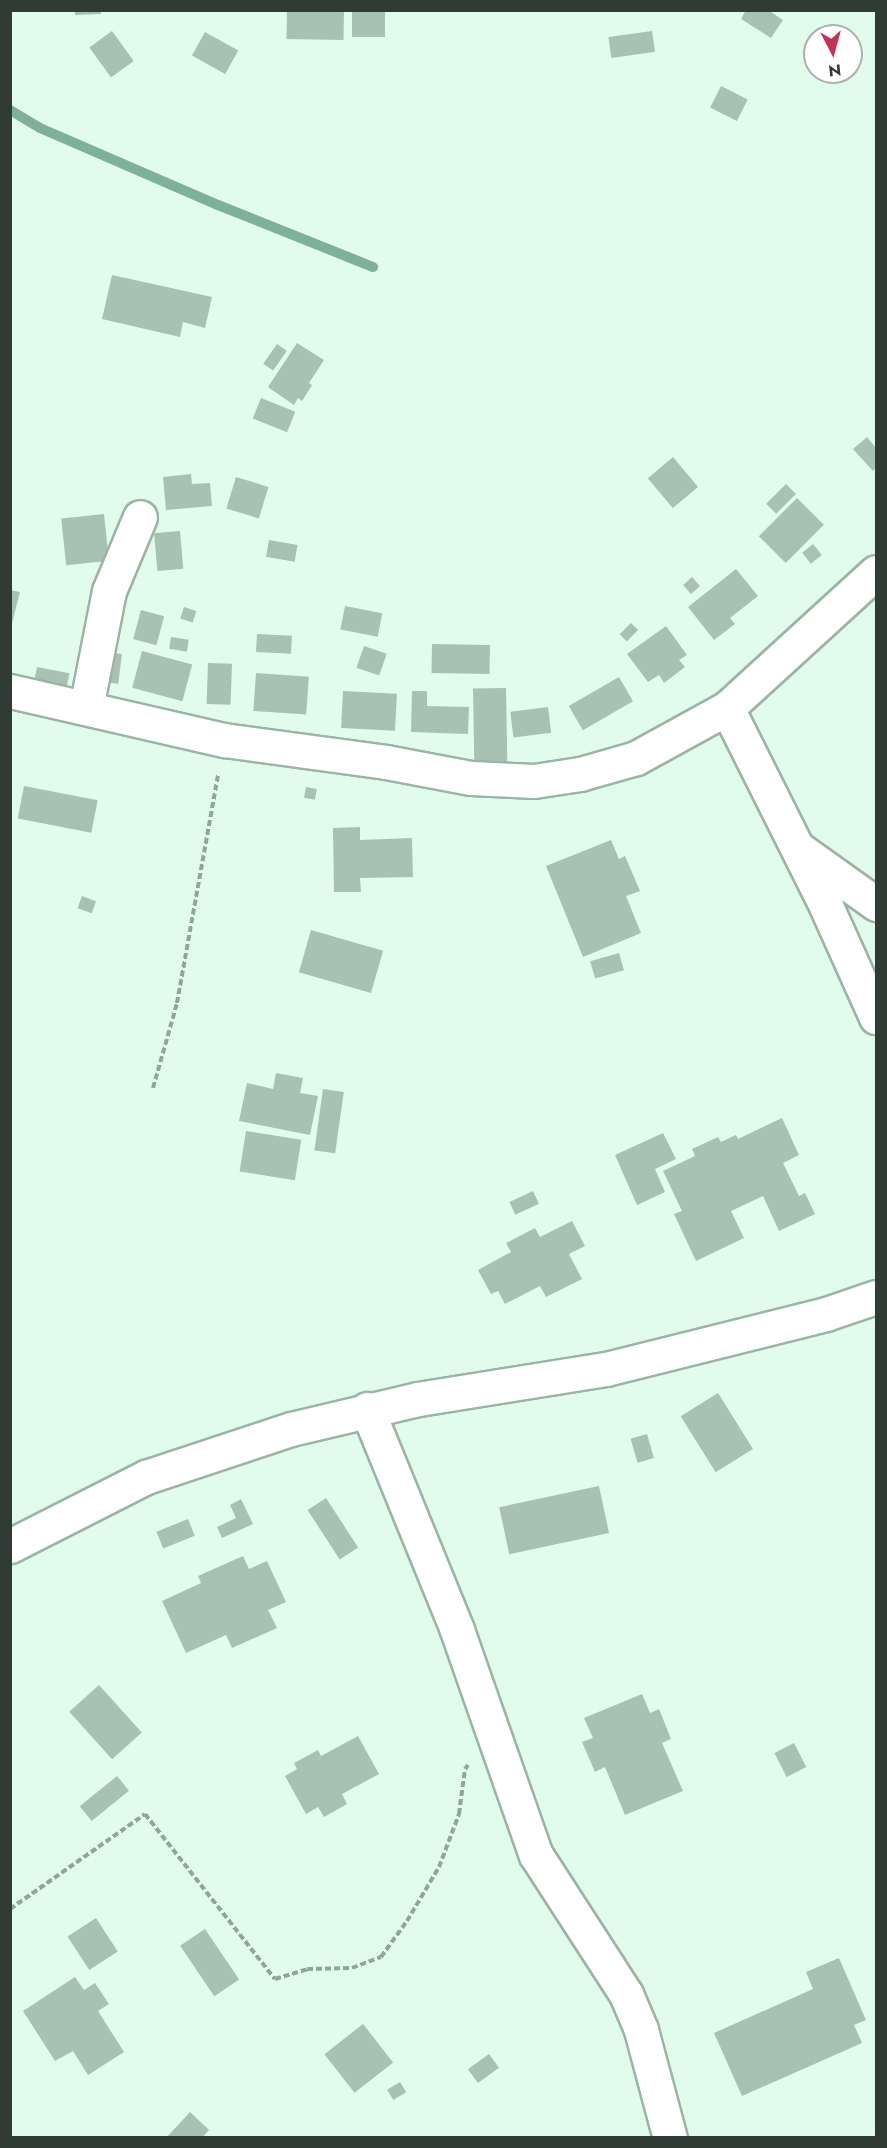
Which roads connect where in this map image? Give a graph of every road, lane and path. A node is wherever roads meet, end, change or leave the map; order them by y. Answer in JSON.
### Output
{"nodes":[{"id":1,"x":140,"y":517,"type":"dead end"},
{"id":2,"x":876,"y":572,"type":"edge"},
{"id":3,"x":10,"y":691,"type":"edge"},
{"id":4,"x":86,"y":708,"type":"junction"},
{"id":5,"x":727,"y":708,"type":"junction"},
{"id":6,"x":224,"y":740,"type":"junction"},
{"id":7,"x":798,"y":848,"type":"junction"},
{"id":8,"x":876,"y":904,"type":"edge"},
{"id":9,"x":876,"y":1017,"type":"edge"},
{"id":10,"x":153,"y":1088,"type":"dead end"},
{"id":11,"x":876,"y":1297,"type":"edge"},
{"id":12,"x":367,"y":1409,"type":"junction"},
{"id":13,"x":10,"y":1546,"type":"edge"},
{"id":14,"x":495,"y":1733,"type":"junction"},
{"id":15,"x":10,"y":1909,"type":"edge"},
{"id":16,"x":670,"y":2138,"type":"edge"}],
"edges":[{"from":1,"to":4,"type":"street"},
{"from":2,"to":5,"type":"street"},
{"from":3,"to":4,"type":"street"},
{"from":4,"to":6,"type":"street"},
{"from":5,"to":6,"type":"street"},
{"from":5,"to":7,"type":"street"},
{"from":6,"to":10,"type":"path"},
{"from":7,"to":8,"type":"street"},
{"from":7,"to":9,"type":"street"},
{"from":11,"to":12,"type":"street"},
{"from":12,"to":13,"type":"street"},
{"from":12,"to":14,"type":"street"},
{"from":14,"to":15,"type":"path"},
{"from":14,"to":16,"type":"street"}]}
